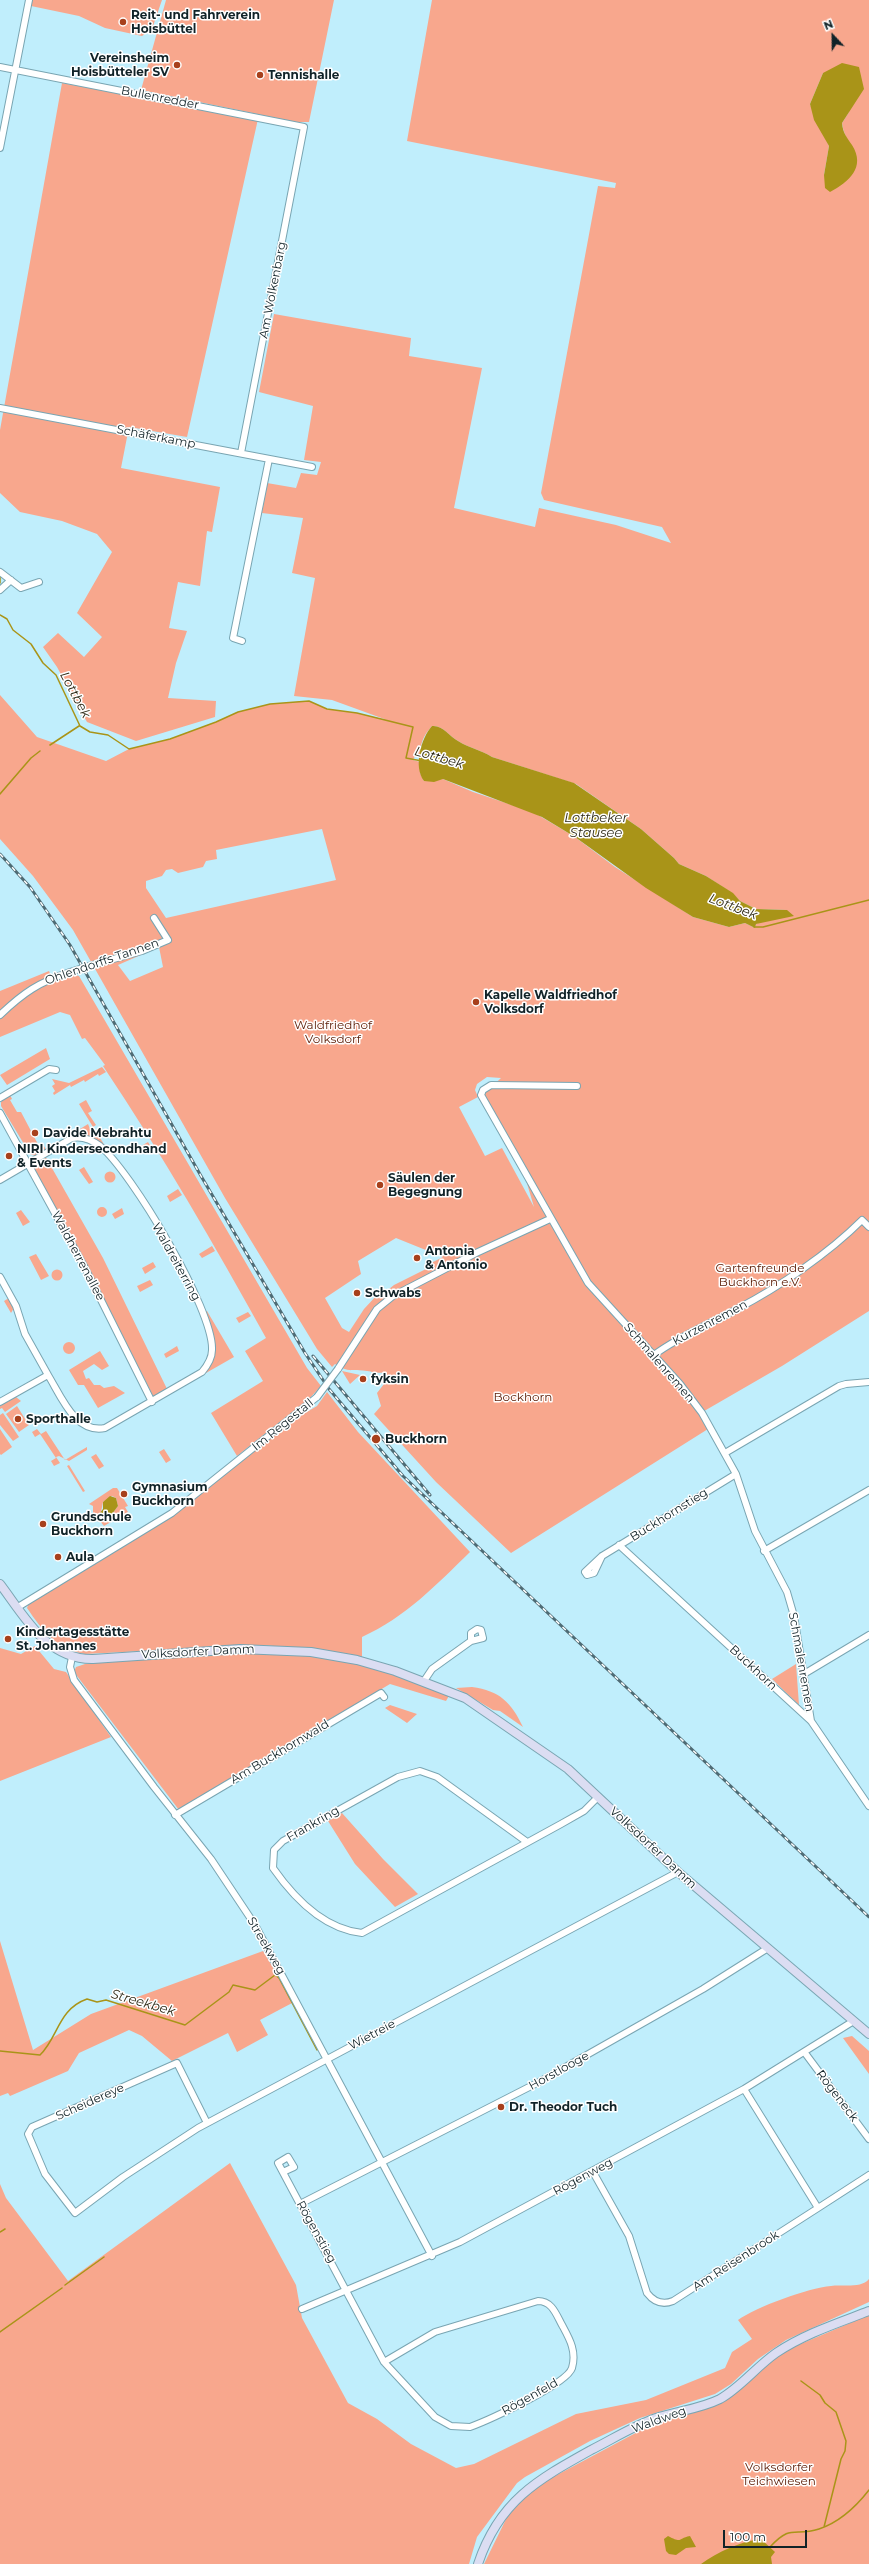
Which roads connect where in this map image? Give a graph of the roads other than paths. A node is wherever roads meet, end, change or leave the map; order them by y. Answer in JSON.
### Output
{"nodes":[{"id":1,"x":29,"y":0,"type":"edge"},
{"id":2,"x":0,"y":67,"type":"edge"},
{"id":3,"x":15,"y":70,"type":"junction"},
{"id":4,"x":304,"y":127,"type":"joint"},
{"id":5,"x":0,"y":148,"type":"edge"},
{"id":6,"x":0,"y":408,"type":"edge"},
{"id":7,"x":241,"y":453,"type":"junction"},
{"id":8,"x":269,"y":459,"type":"junction"},
{"id":9,"x":312,"y":468,"type":"dead end"},
{"id":10,"x":0,"y":572,"type":"edge"},
{"id":11,"x":11,"y":580,"type":"junction"},
{"id":12,"x":39,"y":582,"type":"dead end"},
{"id":13,"x":0,"y":590,"type":"edge"},
{"id":14,"x":242,"y":641,"type":"dead end"},
{"id":15,"x":154,"y":918,"type":"dead end"},
{"id":16,"x":0,"y":1015,"type":"edge"},
{"id":17,"x":56,"y":1070,"type":"dead end"},
{"id":18,"x":577,"y":1086,"type":"dead end"},
{"id":19,"x":0,"y":1098,"type":"edge"},
{"id":20,"x":0,"y":1113,"type":"edge"},
{"id":21,"x":28,"y":1164,"type":"junction"},
{"id":22,"x":0,"y":1180,"type":"edge"},
{"id":23,"x":550,"y":1219,"type":"junction"},
{"id":24,"x":869,"y":1227,"type":"edge"},
{"id":25,"x":0,"y":1277,"type":"edge"},
{"id":26,"x":654,"y":1355,"type":"junction"},
{"id":27,"x":48,"y":1375,"type":"junction"},
{"id":28,"x":869,"y":1382,"type":"edge"},
{"id":29,"x":0,"y":1402,"type":"edge"},
{"id":30,"x":152,"y":1402,"type":"junction"},
{"id":31,"x":725,"y":1453,"type":"junction"},
{"id":32,"x":736,"y":1474,"type":"junction"},
{"id":33,"x":869,"y":1490,"type":"edge"},
{"id":34,"x":619,"y":1545,"type":"junction"},
{"id":35,"x":764,"y":1551,"type":"junction"},
{"id":36,"x":602,"y":1556,"type":"dead end"},
{"id":37,"x":0,"y":1584,"type":"edge"},
{"id":38,"x":18,"y":1607,"type":"junction"},
{"id":39,"x":869,"y":1635,"type":"edge"},
{"id":40,"x":471,"y":1641,"type":"dead end"},
{"id":41,"x":72,"y":1657,"type":"junction"},
{"id":42,"x":804,"y":1674,"type":"junction"},
{"id":43,"x":424,"y":1681,"type":"junction"},
{"id":44,"x":384,"y":1697,"type":"dead end"},
{"id":45,"x":811,"y":1721,"type":"junction"},
{"id":46,"x":598,"y":1797,"type":"junction"},
{"id":47,"x":869,"y":1806,"type":"edge"},
{"id":48,"x":175,"y":1815,"type":"junction"},
{"id":49,"x":527,"y":1842,"type":"junction"},
{"id":50,"x":678,"y":1872,"type":"junction"},
{"id":51,"x":768,"y":1948,"type":"junction"},
{"id":52,"x":852,"y":2022,"type":"junction"},
{"id":53,"x":869,"y":2034,"type":"edge"},
{"id":54,"x":805,"y":2053,"type":"junction"},
{"id":55,"x":326,"y":2059,"type":"junction"},
{"id":56,"x":744,"y":2089,"type":"junction"},
{"id":57,"x":207,"y":2123,"type":"junction"},
{"id":58,"x":869,"y":2138,"type":"edge"},
{"id":59,"x":383,"y":2161,"type":"junction"},
{"id":60,"x":284,"y":2172,"type":"dead end"},
{"id":61,"x":593,"y":2172,"type":"junction"},
{"id":62,"x":869,"y":2175,"type":"edge"},
{"id":63,"x":300,"y":2204,"type":"junction"},
{"id":64,"x":818,"y":2208,"type":"junction"},
{"id":65,"x":74,"y":2213,"type":"joint"},
{"id":66,"x":432,"y":2256,"type":"junction"},
{"id":67,"x":348,"y":2291,"type":"junction"},
{"id":68,"x":302,"y":2309,"type":"dead end"},
{"id":69,"x":869,"y":2310,"type":"edge"},
{"id":70,"x":384,"y":2362,"type":"junction"},
{"id":71,"x":478,"y":2564,"type":"edge"}],
"edges":[{"from":1,"to":3,"type":"street"},
{"from":2,"to":3,"type":"street","name":"Bullenredder"},
{"from":3,"to":4,"type":"street","name":"Bullenredder"},
{"from":3,"to":5,"type":"street"},
{"from":4,"to":7,"type":"street","name":"Am Wolkenbarg"},
{"from":6,"to":7,"type":"street","name":"Schäferkamp"},
{"from":7,"to":8,"type":"street","name":"Schäferkamp"},
{"from":8,"to":9,"type":"street","name":"Schäferkamp"},
{"from":8,"to":14,"type":"street"},
{"from":10,"to":11,"type":"street"},
{"from":11,"to":12,"type":"street"},
{"from":11,"to":13,"type":"street"},
{"from":15,"to":16,"type":"street","name":"Ohlendorffs Tannen","bridge":true},
{"from":17,"to":19,"type":"street"},
{"from":18,"to":23,"type":"street","name":"Schmalenremen"},
{"from":20,"to":21,"type":"street","name":"Waldherrenallee"},
{"from":21,"to":22,"type":"street","name":"Waldreiterring"},
{"from":21,"to":30,"type":"street","name":"Waldherrenallee"},
{"from":21,"to":30,"type":"street","name":"Waldreiterring"},
{"from":23,"to":26,"type":"street","name":"Schmalenremen"},
{"from":23,"to":38,"type":"street","name":"Im Regestall","bridge":true},
{"from":24,"to":26,"type":"street","name":"Kurzenremen"},
{"from":25,"to":27,"type":"street","name":"Waldreiterring"},
{"from":26,"to":31,"type":"street","name":"Schmalenremen"},
{"from":27,"to":29,"type":"street"},
{"from":27,"to":30,"type":"street","name":"Waldreiterring"},
{"from":28,"to":31,"type":"street"},
{"from":31,"to":32,"type":"street","name":"Schmalenremen"},
{"from":32,"to":34,"type":"street","name":"Buckhornstieg"},
{"from":32,"to":35,"type":"street","name":"Schmalenremen"},
{"from":33,"to":35,"type":"street"},
{"from":34,"to":36,"type":"street","name":"Buckhornstieg"},
{"from":34,"to":45,"type":"street","name":"Buckhorn"},
{"from":35,"to":42,"type":"street","name":"Schmalenremen"},
{"from":37,"to":38,"type":"main road","name":"Volksdorfer Damm"},
{"from":38,"to":41,"type":"main road","name":"Volksdorfer Damm"},
{"from":39,"to":42,"type":"street"},
{"from":40,"to":43,"type":"street"},
{"from":41,"to":43,"type":"main road","name":"Volksdorfer Damm"},
{"from":41,"to":48,"type":"street","name":"Streekweg"},
{"from":42,"to":45,"type":"street","name":"Schmalenremen"},
{"from":43,"to":46,"type":"main road","name":"Volksdorfer Damm"},
{"from":44,"to":48,"type":"street","name":"Am Buckhornwald"},
{"from":45,"to":47,"type":"street","name":"Buckhorn"},
{"from":46,"to":49,"type":"street","name":"Frankring"},
{"from":46,"to":50,"type":"main road","name":"Volksdorfer Damm"},
{"from":48,"to":55,"type":"street","name":"Streekweg"},
{"from":49,"to":49,"type":"street","name":"Frankring"},
{"from":50,"to":51,"type":"main road","name":"Volksdorfer Damm"},
{"from":50,"to":55,"type":"street","name":"Wietreie"},
{"from":51,"to":52,"type":"main road","name":"Volksdorfer Damm"},
{"from":51,"to":59,"type":"street","name":"Horstlooge"},
{"from":52,"to":53,"type":"main road","name":"Volksdorfer Damm"},
{"from":52,"to":54,"type":"street","name":"Rögenweg"},
{"from":54,"to":56,"type":"street","name":"Rögenweg"},
{"from":54,"to":58,"type":"street","name":"Rögeneck"},
{"from":55,"to":57,"type":"street","name":"Wietreie"},
{"from":55,"to":59,"type":"street","name":"Streekweg"},
{"from":56,"to":61,"type":"street","name":"Rögenweg"},
{"from":56,"to":64,"type":"street"},
{"from":57,"to":65,"type":"street","name":"Wietreie"},
{"from":57,"to":65,"type":"street","name":"Scheidereye"},
{"from":59,"to":63,"type":"street","name":"Horstlooge"},
{"from":59,"to":66,"type":"street","name":"Streekweg"},
{"from":60,"to":63,"type":"street","name":"Rögenstieg"},
{"from":61,"to":64,"type":"street","name":"Am Reisenbrook"},
{"from":61,"to":66,"type":"street","name":"Rögenweg"},
{"from":62,"to":64,"type":"street"},
{"from":63,"to":67,"type":"street","name":"Rögenstieg"},
{"from":66,"to":67,"type":"street","name":"Rögenweg"},
{"from":67,"to":68,"type":"street","name":"Rögenweg"},
{"from":67,"to":70,"type":"street","name":"Rögenfeld"},
{"from":69,"to":71,"type":"main road","name":"Waldweg"},
{"from":70,"to":70,"type":"street","name":"Rögenfeld"}]}
